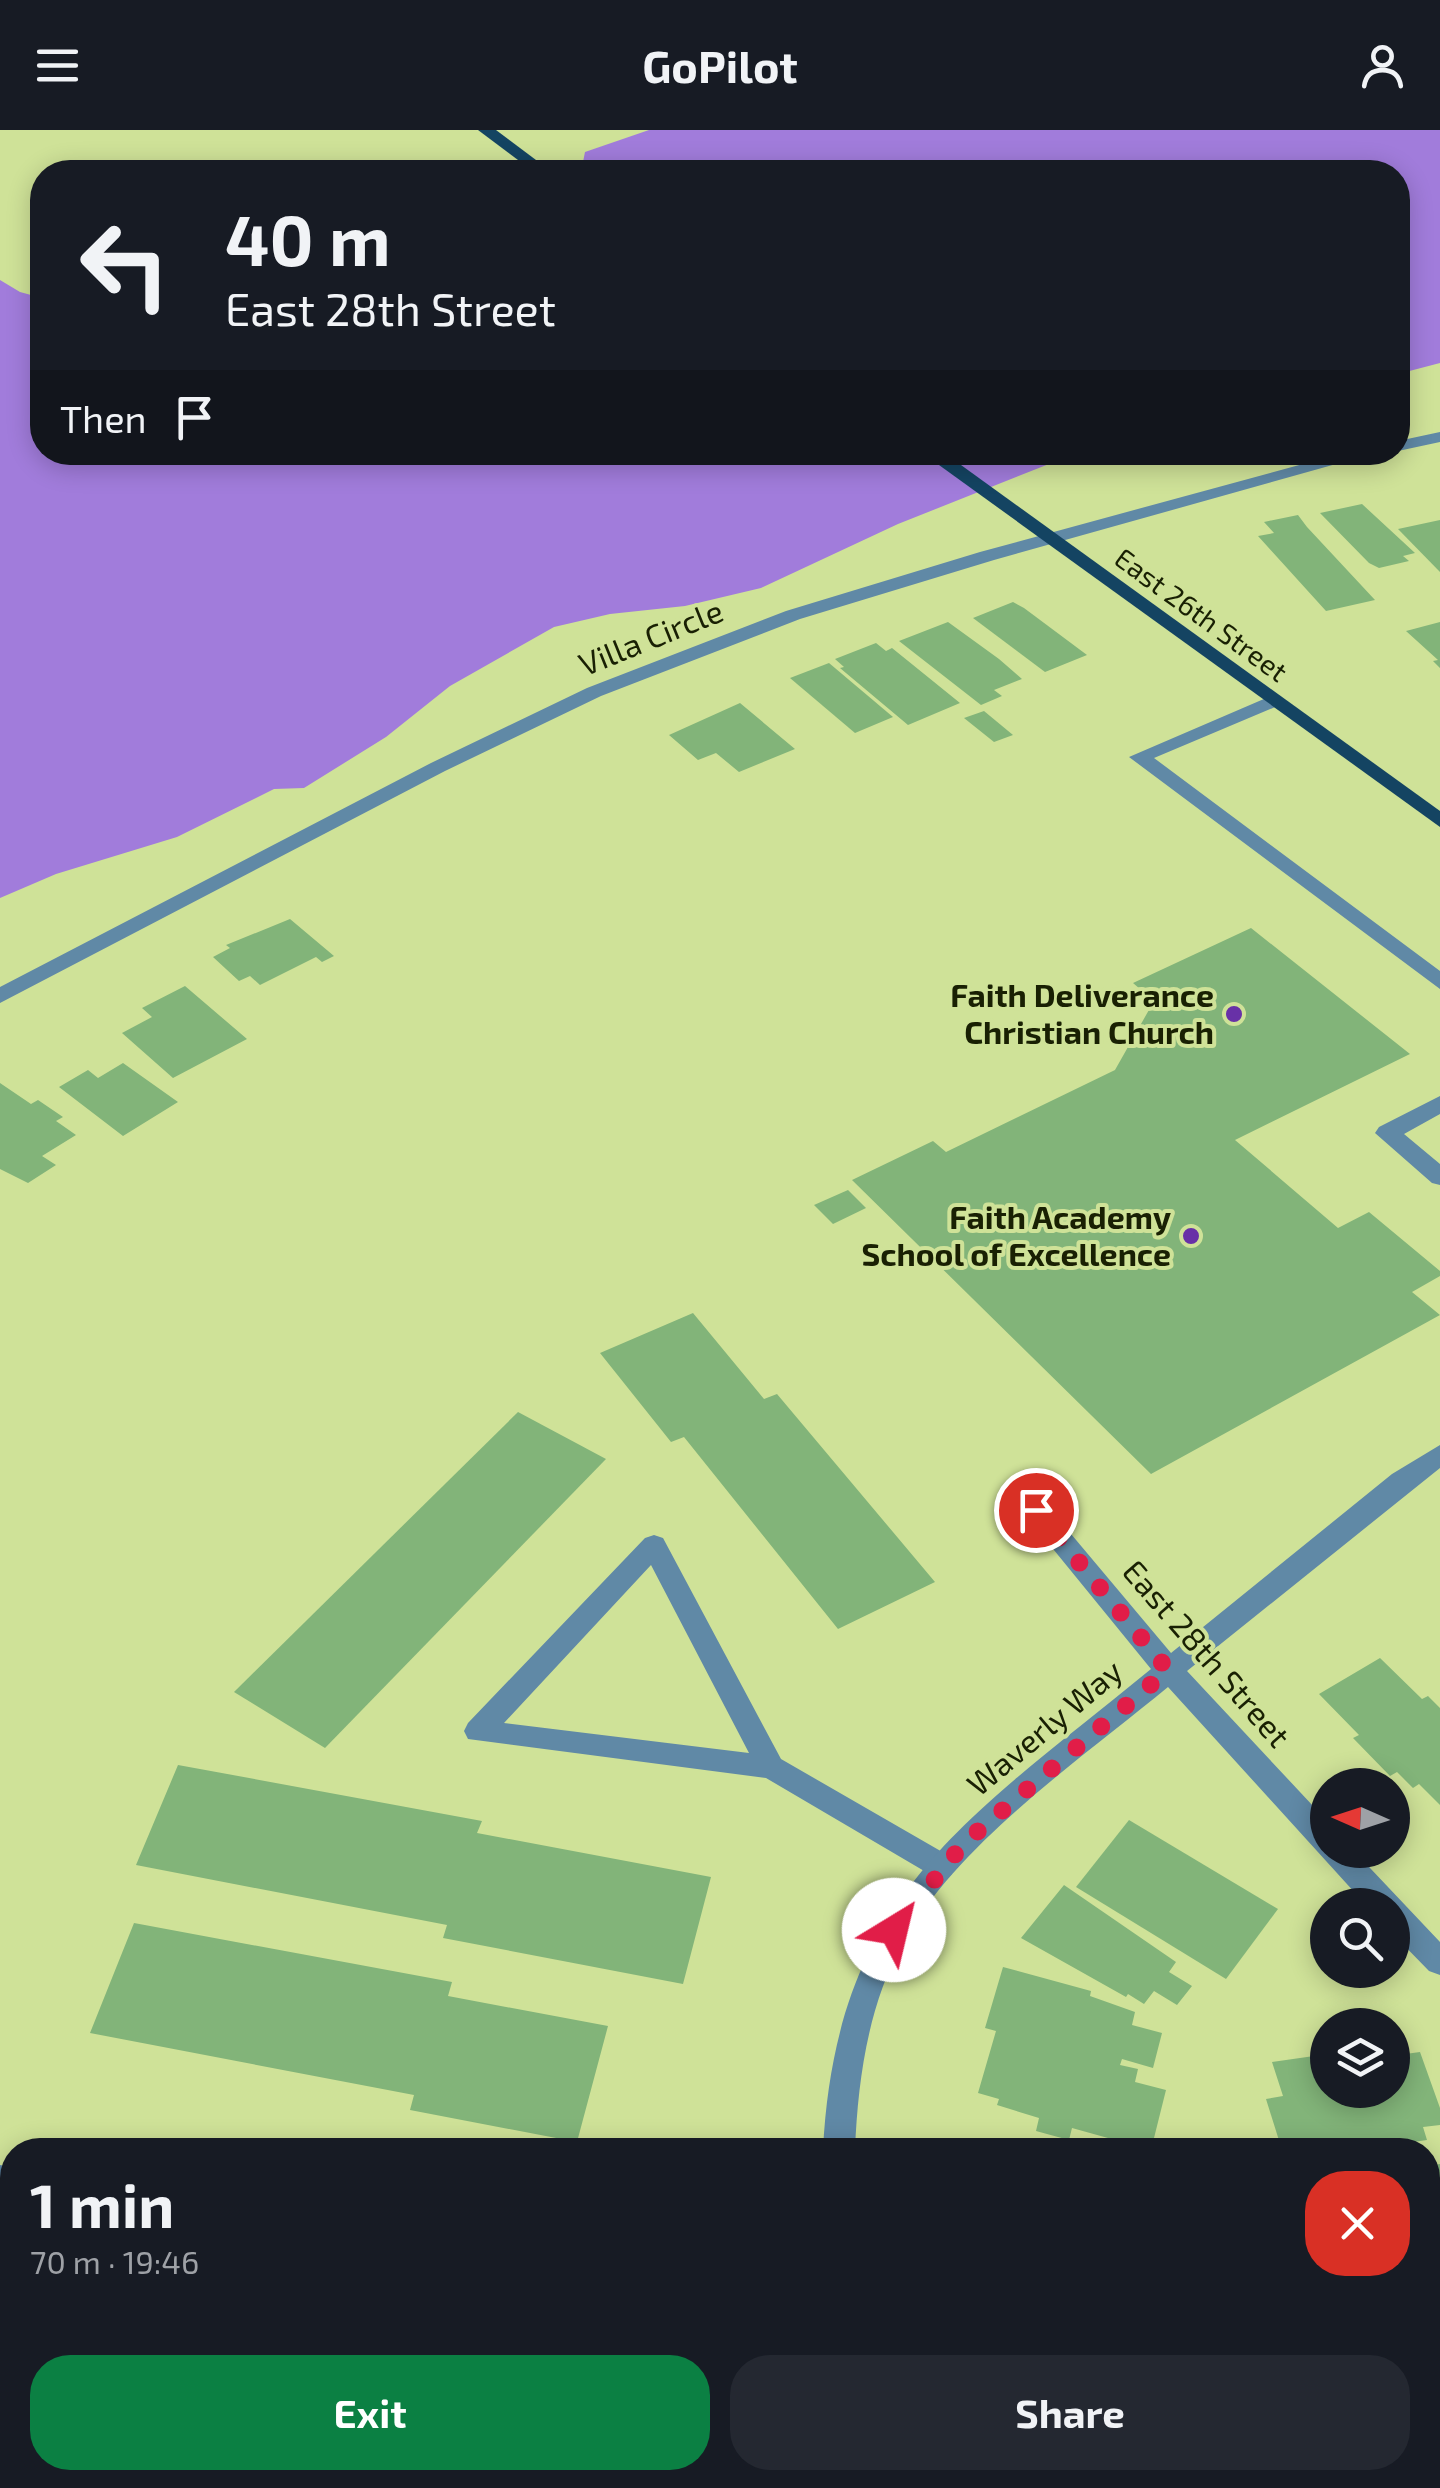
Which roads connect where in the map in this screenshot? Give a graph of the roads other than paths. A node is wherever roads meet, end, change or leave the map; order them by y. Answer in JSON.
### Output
{"nodes":[{"id":1,"x":486,"y":130,"type":"edge"},
{"id":2,"x":527,"y":160,"type":"edge"},
{"id":3,"x":1440,"y":437,"type":"edge"},
{"id":4,"x":1410,"y":443,"type":"edge"},
{"id":5,"x":948,"y":465,"type":"edge"},
{"id":6,"x":1321,"y":465,"type":"edge"},
{"id":7,"x":1048,"y":538,"type":"junction"},
{"id":8,"x":1273,"y":701,"type":"junction"},
{"id":9,"x":1440,"y":821,"type":"edge"},
{"id":10,"x":1440,"y":982,"type":"edge"},
{"id":11,"x":0,"y":996,"type":"edge"},
{"id":12,"x":1440,"y":1104,"type":"edge"},
{"id":13,"x":1440,"y":1177,"type":"edge"},
{"id":14,"x":1440,"y":1456,"type":"edge"},
{"id":15,"x":1036,"y":1510,"type":"dead end"},
{"id":16,"x":1168,"y":1670,"type":"junction"},
{"id":17,"x":771,"y":1766,"type":"junction"},
{"id":18,"x":1310,"y":1823,"type":"edge"},
{"id":19,"x":941,"y":1866,"type":"junction"},
{"id":20,"x":1352,"y":1868,"type":"edge"},
{"id":21,"x":1370,"y":1888,"type":"edge"},
{"id":22,"x":1410,"y":1931,"type":"edge"},
{"id":23,"x":1440,"y":1962,"type":"edge"},
{"id":24,"x":839,"y":2138,"type":"edge"}],
"edges":[{"from":1,"to":2,"type":"main road"},
{"from":3,"to":4,"type":"street"},
{"from":5,"to":7,"type":"main road","name":"East 26th Street"},
{"from":6,"to":7,"type":"street","name":"Villa Circle"},
{"from":7,"to":8,"type":"main road","name":"East 26th Street"},
{"from":7,"to":11,"type":"street","name":"Villa Circle"},
{"from":8,"to":9,"type":"main road","name":"East 26th Street"},
{"from":8,"to":10,"type":"street"},
{"from":12,"to":13,"type":"street"},
{"from":14,"to":16,"type":"street","name":"Waverly Way"},
{"from":15,"to":16,"type":"street","name":"East 28th Street"},
{"from":16,"to":18,"type":"street","name":"East 28th Street"},
{"from":16,"to":19,"type":"street","name":"Waverly Way"},
{"from":17,"to":17,"type":"street"},
{"from":17,"to":19,"type":"street"},
{"from":19,"to":24,"type":"street","name":"Waverly Way"},
{"from":20,"to":21,"type":"street"},
{"from":22,"to":23,"type":"street"}]}
